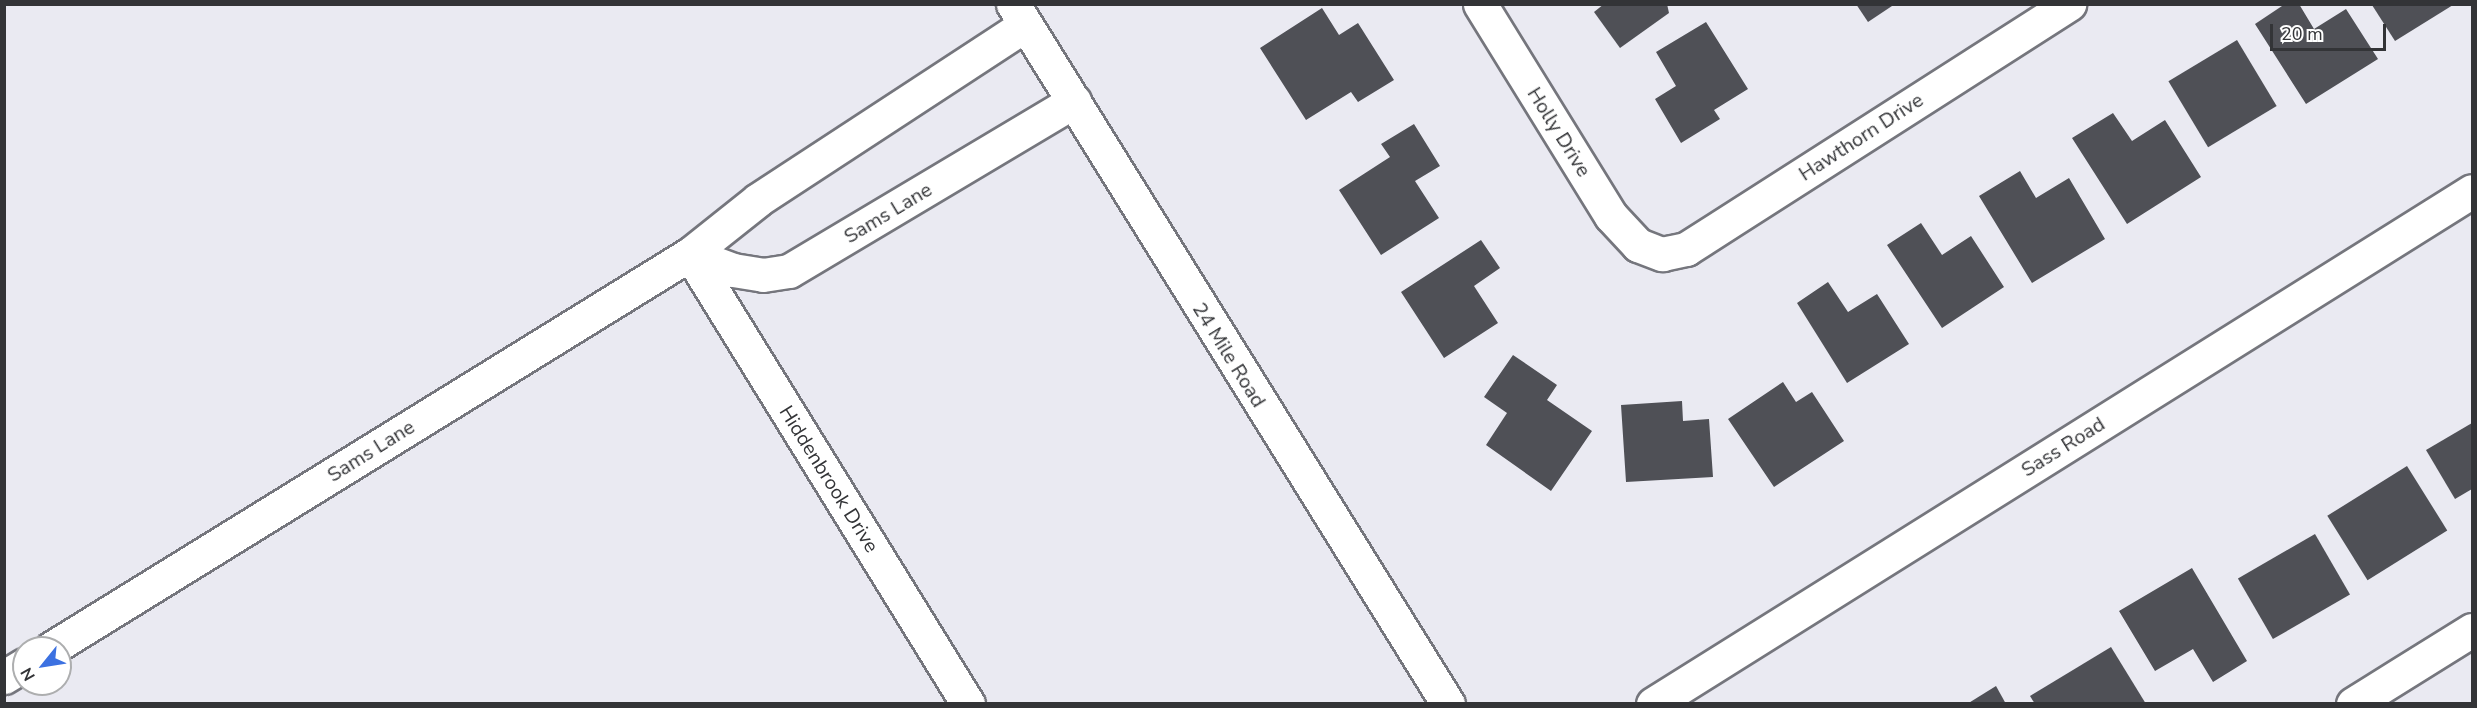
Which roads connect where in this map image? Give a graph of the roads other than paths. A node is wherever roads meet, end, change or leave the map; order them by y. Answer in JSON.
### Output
{"nodes":[{"id":1,"x":1480,"y":4,"type":"edge"},
{"id":2,"x":2069,"y":4,"type":"edge"},
{"id":3,"x":1019,"y":15,"type":"edge"},
{"id":4,"x":1074,"y":101,"type":"junction"},
{"id":5,"x":2472,"y":191,"type":"edge"},
{"id":6,"x":1648,"y":252,"type":"joint"},
{"id":7,"x":690,"y":254,"type":"junction"},
{"id":8,"x":2472,"y":630,"type":"edge"},
{"id":9,"x":70,"y":636,"type":"edge"},
{"id":10,"x":968,"y":704,"type":"edge"},
{"id":11,"x":1448,"y":704,"type":"edge"},
{"id":12,"x":1653,"y":704,"type":"edge"},
{"id":13,"x":2353,"y":704,"type":"edge"}],
"edges":[{"from":1,"to":6,"type":"street","name":"Holly Drive"},
{"from":2,"to":6,"type":"street","name":"Hawthorn Drive"},
{"from":3,"to":4,"type":"street","name":"24 Mile Road"},
{"from":3,"to":7,"type":"street","name":"Sams Lane"},
{"from":4,"to":7,"type":"street","name":"Sams Lane"},
{"from":4,"to":11,"type":"street","name":"24 Mile Road"},
{"from":5,"to":12,"type":"street","name":"Sass Road"},
{"from":7,"to":9,"type":"street","name":"Sams Lane"},
{"from":7,"to":10,"type":"street","name":"Hiddenbrook Drive"},
{"from":8,"to":13,"type":"street"}]}
